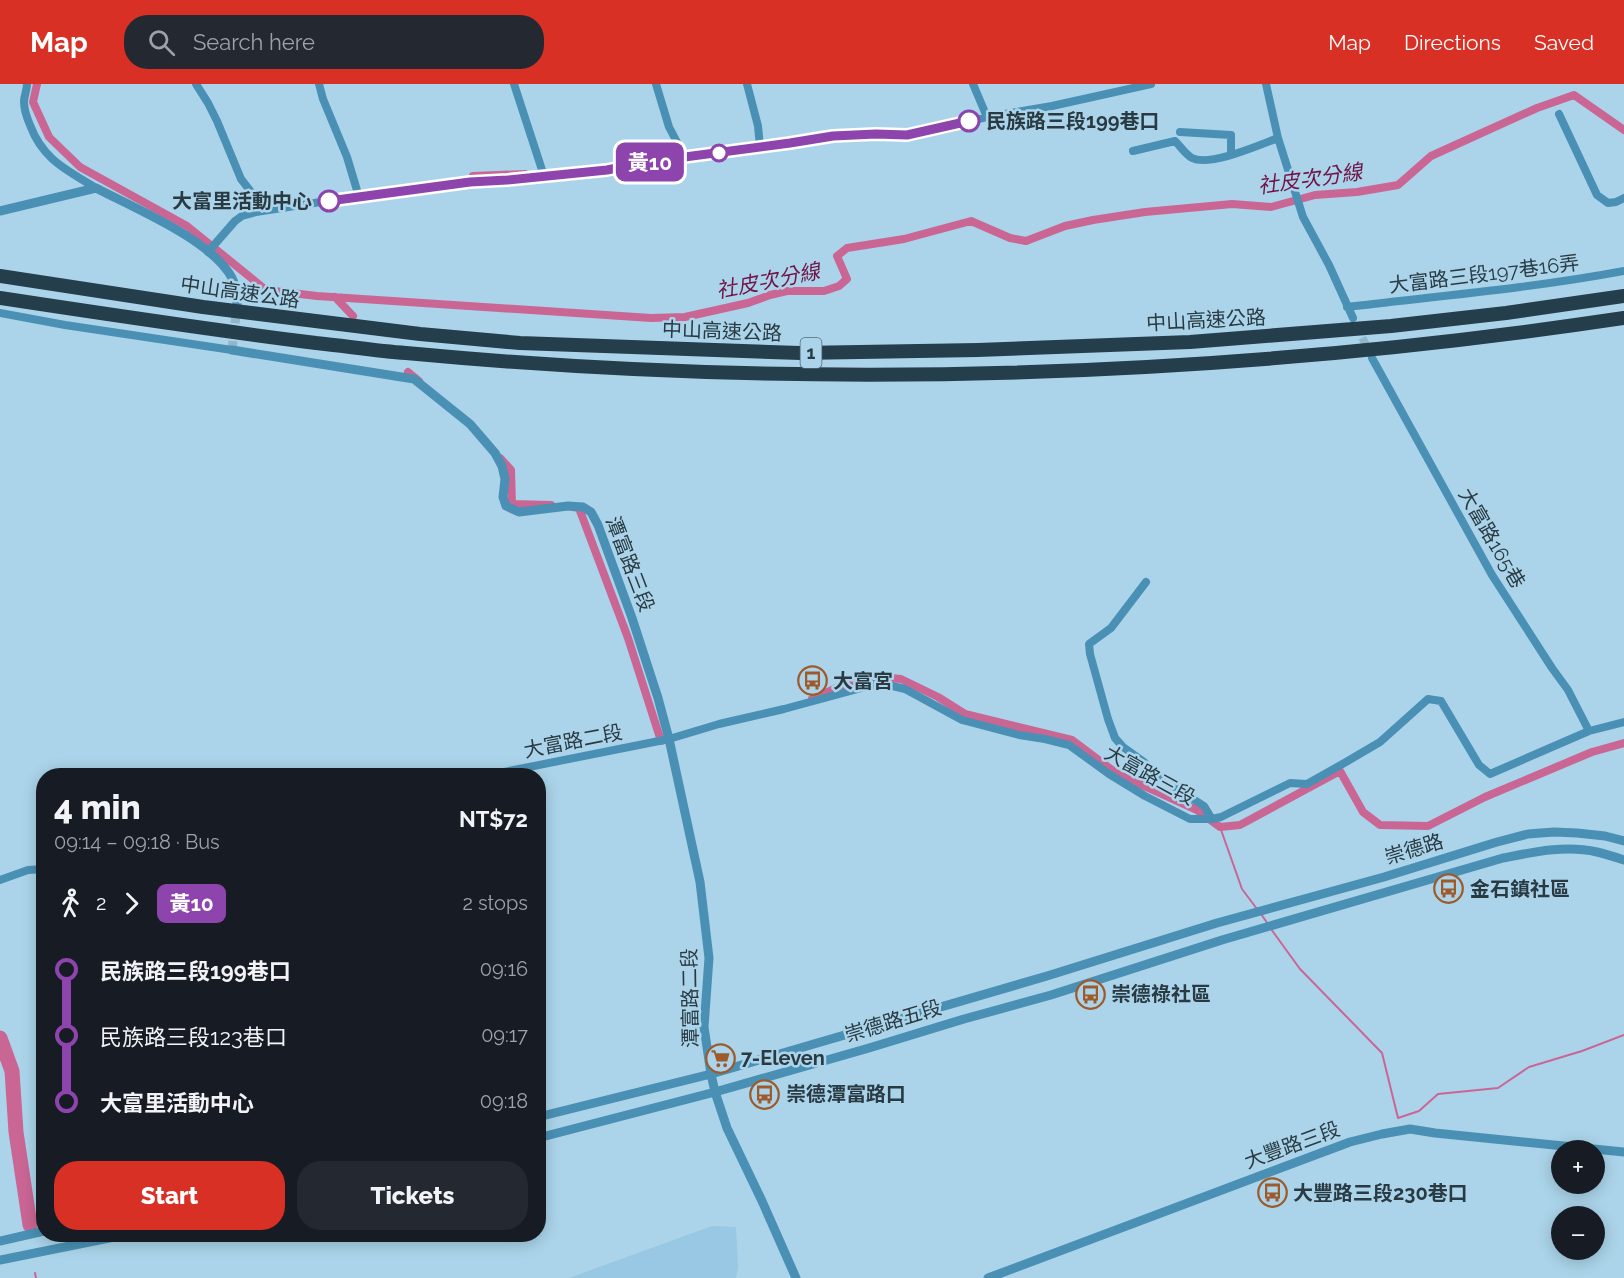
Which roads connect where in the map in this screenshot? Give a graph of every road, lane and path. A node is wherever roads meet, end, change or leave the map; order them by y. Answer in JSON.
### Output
{"nodes":[{"id":1,"x":27,"y":84,"type":"edge"},
{"id":2,"x":196,"y":84,"type":"edge"},
{"id":3,"x":319,"y":84,"type":"edge"},
{"id":4,"x":514,"y":84,"type":"edge"},
{"id":5,"x":656,"y":84,"type":"edge"},
{"id":6,"x":747,"y":84,"type":"edge"},
{"id":7,"x":973,"y":84,"type":"edge"},
{"id":8,"x":1151,"y":84,"type":"edge"},
{"id":9,"x":1266,"y":84,"type":"edge"},
{"id":10,"x":1559,"y":114,"type":"dead end"},
{"id":11,"x":987,"y":117,"type":"junction"},
{"id":12,"x":1180,"y":132,"type":"dead end"},
{"id":13,"x":1278,"y":138,"type":"junction"},
{"id":14,"x":760,"y":147,"type":"junction"},
{"id":15,"x":1133,"y":151,"type":"dead end"},
{"id":16,"x":1231,"y":154,"type":"junction"},
{"id":17,"x":681,"y":159,"type":"junction"},
{"id":18,"x":544,"y":176,"type":"junction"},
{"id":19,"x":96,"y":188,"type":"junction"},
{"id":20,"x":359,"y":197,"type":"junction"},
{"id":21,"x":1624,"y":199,"type":"edge"},
{"id":22,"x":0,"y":211,"type":"edge"},
{"id":23,"x":262,"y":211,"type":"junction"},
{"id":24,"x":212,"y":248,"type":"junction"},
{"id":25,"x":1624,"y":271,"type":"edge"},
{"id":26,"x":0,"y":276,"type":"edge"},
{"id":27,"x":1624,"y":296,"type":"edge"},
{"id":28,"x":0,"y":298,"type":"edge"},
{"id":29,"x":237,"y":305,"type":"tunnel mouth"},
{"id":30,"x":1347,"y":307,"type":"junction"},
{"id":31,"x":0,"y":313,"type":"edge"},
{"id":32,"x":1353,"y":318,"type":"tunnel mouth"},
{"id":33,"x":1624,"y":318,"type":"edge"},
{"id":34,"x":232,"y":350,"type":"joint"},
{"id":35,"x":1372,"y":358,"type":"tunnel mouth"},
{"id":36,"x":1146,"y":582,"type":"dead end"},
{"id":37,"x":1624,"y":722,"type":"edge"},
{"id":38,"x":1589,"y":731,"type":"junction"},
{"id":39,"x":669,"y":739,"type":"junction"},
{"id":40,"x":524,"y":768,"type":"edge"},
{"id":41,"x":1212,"y":819,"type":"junction"},
{"id":42,"x":1624,"y":841,"type":"edge"},
{"id":43,"x":1624,"y":860,"type":"edge"},
{"id":44,"x":36,"y":870,"type":"edge"},
{"id":45,"x":0,"y":880,"type":"edge"},
{"id":46,"x":1217,"y":923,"type":"joint"},
{"id":47,"x":1222,"y":940,"type":"joint"},
{"id":48,"x":711,"y":1074,"type":"junction"},
{"id":49,"x":715,"y":1092,"type":"junction"},
{"id":50,"x":546,"y":1115,"type":"edge"},
{"id":51,"x":546,"y":1136,"type":"edge"},
{"id":52,"x":1624,"y":1152,"type":"edge"},
{"id":53,"x":36,"y":1234,"type":"edge"},
{"id":54,"x":0,"y":1241,"type":"edge"},
{"id":55,"x":89,"y":1242,"type":"edge"},
{"id":56,"x":0,"y":1260,"type":"edge"},
{"id":57,"x":796,"y":1278,"type":"edge"},
{"id":58,"x":988,"y":1278,"type":"edge"}],
"edges":[{"from":1,"to":19,"type":"street"},
{"from":2,"to":23,"type":"street"},
{"from":3,"to":20,"type":"street"},
{"from":4,"to":18,"type":"street"},
{"from":5,"to":17,"type":"street"},
{"from":6,"to":14,"type":"street"},
{"from":7,"to":11,"type":"street"},
{"from":8,"to":11,"type":"street"},
{"from":9,"to":13,"type":"street"},
{"from":10,"to":21,"type":"street"},
{"from":11,"to":14,"type":"street"},
{"from":12,"to":16,"type":"street"},
{"from":13,"to":16,"type":"street"},
{"from":13,"to":30,"type":"street"},
{"from":14,"to":17,"type":"street"},
{"from":15,"to":16,"type":"street"},
{"from":17,"to":18,"type":"street"},
{"from":18,"to":20,"type":"street"},
{"from":19,"to":22,"type":"street"},
{"from":19,"to":24,"type":"street"},
{"from":20,"to":23,"type":"street"},
{"from":23,"to":24,"type":"street"},
{"from":24,"to":29,"type":"street"},
{"from":25,"to":30,"type":"street","name":"大富路三段197巷16弄"},
{"from":26,"to":27,"type":"highway","name":"中山高速公路","number":"1"},
{"from":28,"to":33,"type":"highway","name":"中山高速公路","number":"1"},
{"from":30,"to":32,"type":"street"},
{"from":31,"to":34,"type":"street"},
{"from":34,"to":39,"type":"street","name":"潭富路三段"},
{"from":35,"to":38,"type":"street","name":"大富路165巷"},
{"from":36,"to":41,"type":"street"},
{"from":37,"to":38,"type":"street","name":"大富路三段"},
{"from":38,"to":41,"type":"street","name":"大富路三段"},
{"from":39,"to":40,"type":"street","name":"大富路二段"},
{"from":39,"to":41,"type":"street","name":"大富路三段"},
{"from":39,"to":48,"type":"street","name":"潭富路二段"},
{"from":42,"to":46,"type":"street","name":"崇德路"},
{"from":43,"to":47,"type":"street","name":"崇德路"},
{"from":44,"to":45,"type":"street"},
{"from":46,"to":48,"type":"street","name":"崇德路五段"},
{"from":47,"to":49,"type":"street","name":"崇德路五段"},
{"from":48,"to":49,"type":"street","name":"潭富路二段"},
{"from":48,"to":50,"type":"street","name":"崇德路五段"},
{"from":49,"to":51,"type":"street","name":"崇德路五段"},
{"from":49,"to":57,"type":"street","name":"潭富路二段"},
{"from":52,"to":58,"type":"street","name":"大豐路三段"},
{"from":53,"to":54,"type":"street"},
{"from":55,"to":56,"type":"street"}]}
